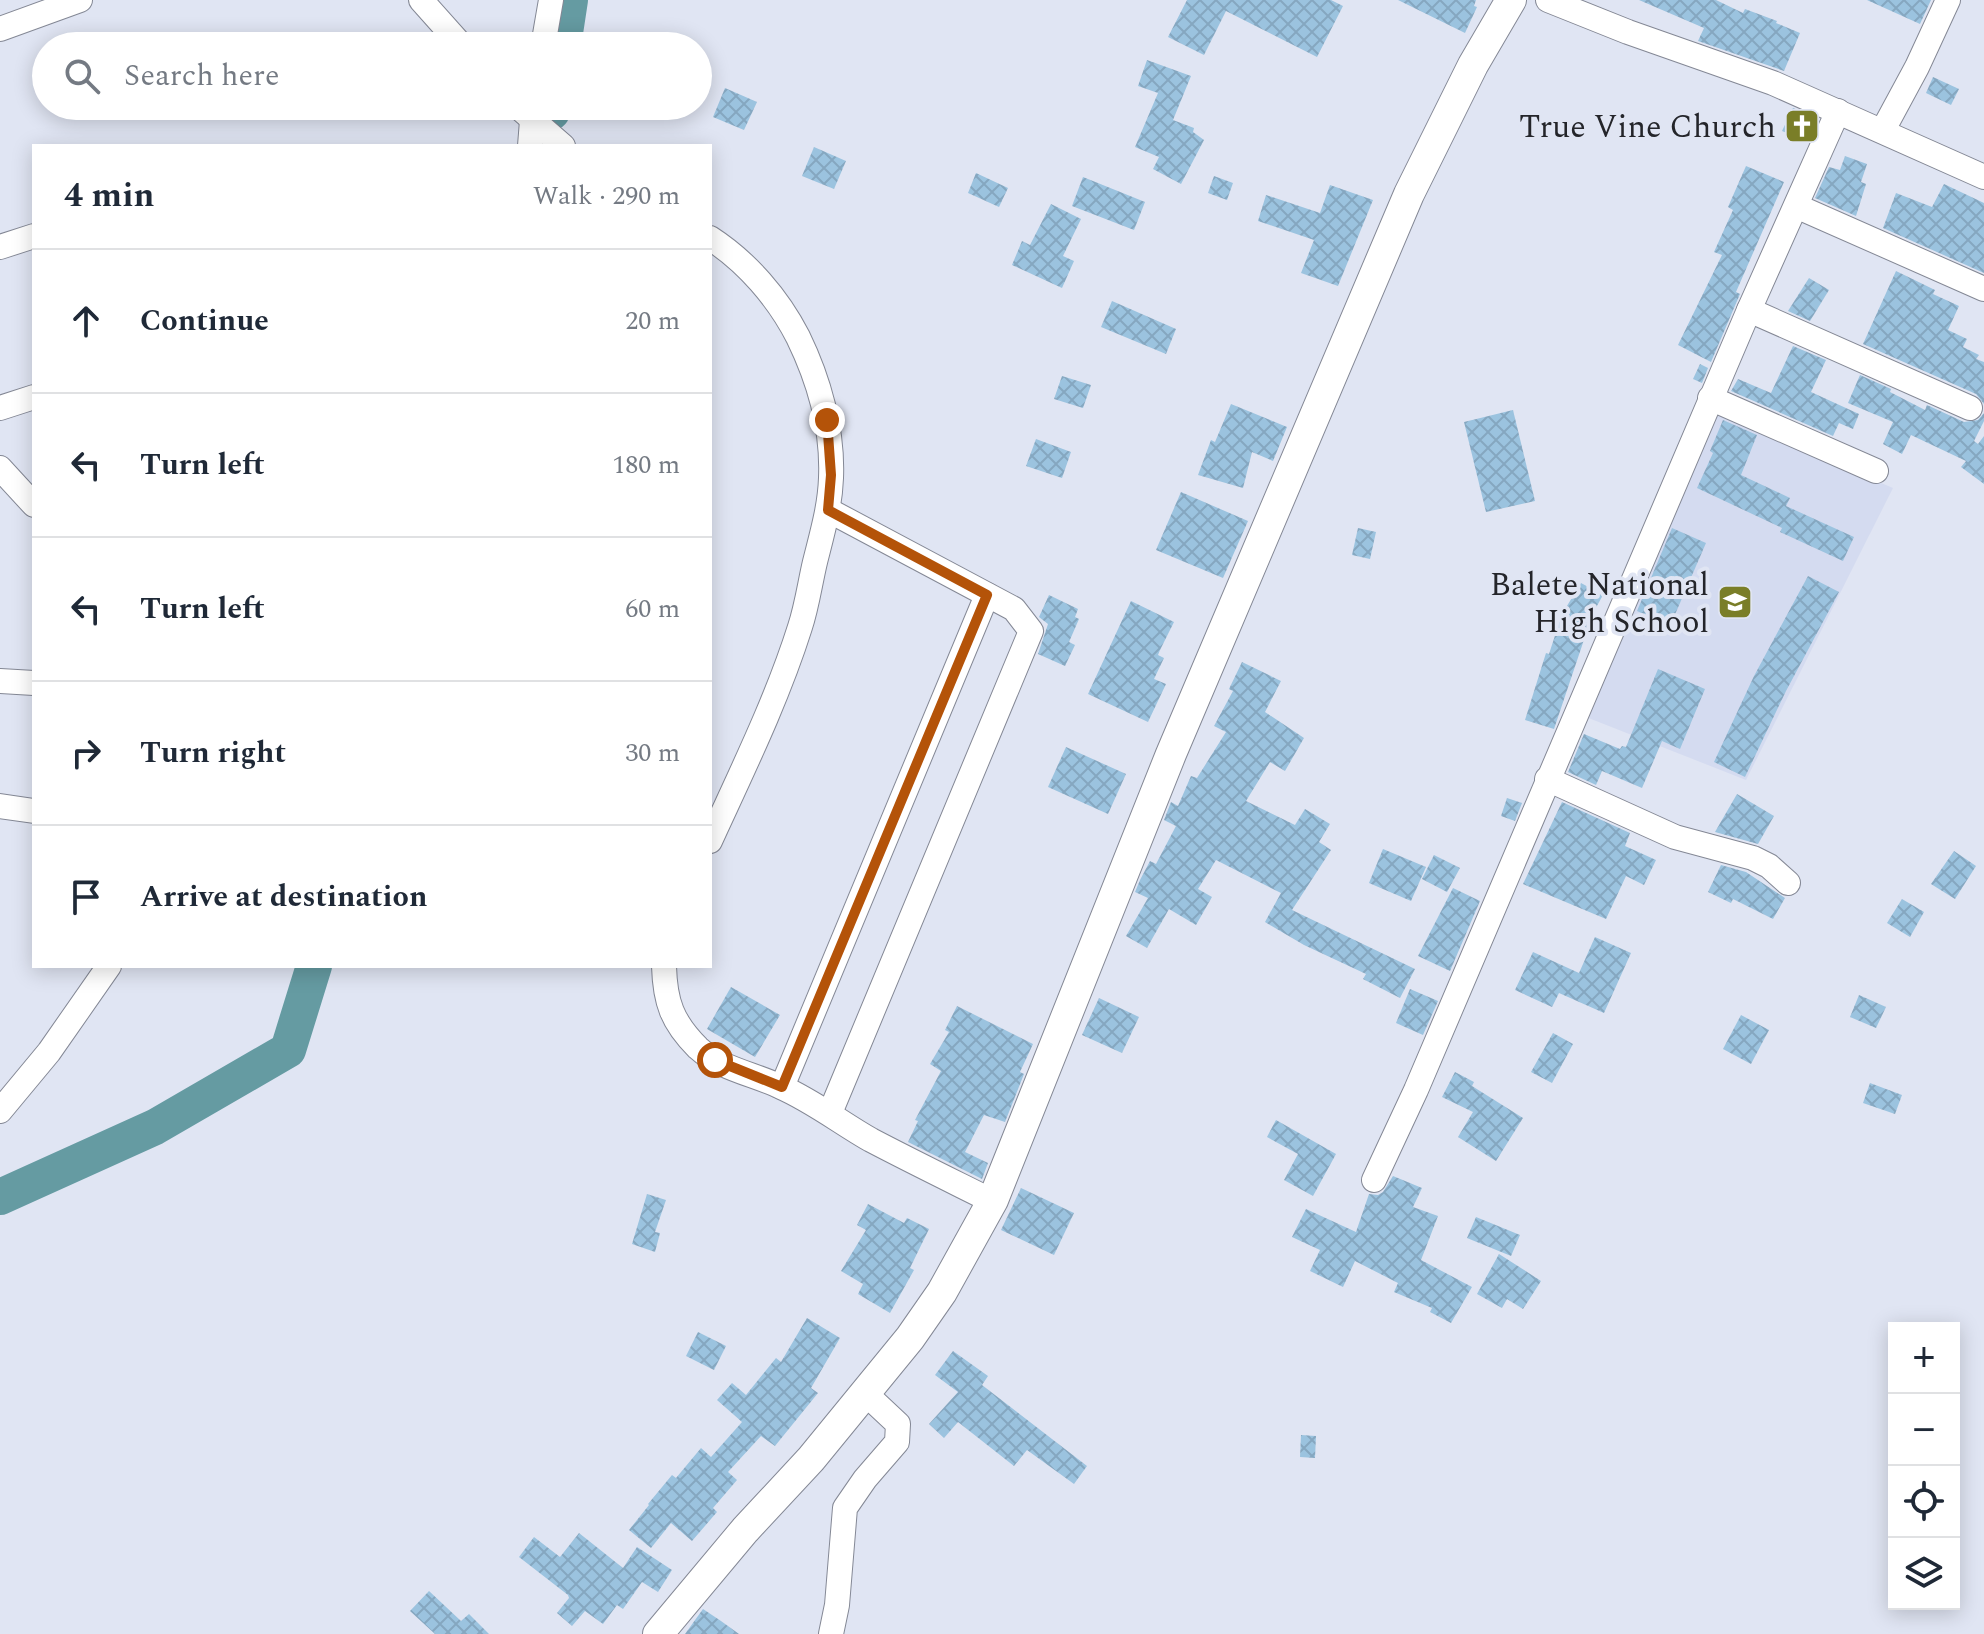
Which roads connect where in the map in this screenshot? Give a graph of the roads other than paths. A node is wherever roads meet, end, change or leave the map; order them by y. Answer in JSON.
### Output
{"nodes":[{"id":1,"x":80,"y":0,"type":"edge"},
{"id":2,"x":421,"y":0,"type":"edge"},
{"id":3,"x":551,"y":0,"type":"edge"},
{"id":4,"x":1511,"y":0,"type":"edge"},
{"id":5,"x":1548,"y":0,"type":"edge"},
{"id":6,"x":1948,"y":0,"type":"edge"},
{"id":7,"x":0,"y":29,"type":"edge"},
{"id":8,"x":450,"y":32,"type":"edge"},
{"id":9,"x":545,"y":32,"type":"edge"},
{"id":10,"x":1838,"y":111,"type":"junction"},
{"id":11,"x":528,"y":120,"type":"edge"},
{"id":12,"x":537,"y":120,"type":"edge"},
{"id":13,"x":1883,"y":130,"type":"junction"},
{"id":14,"x":530,"y":144,"type":"edge"},
{"id":15,"x":561,"y":144,"type":"edge"},
{"id":16,"x":1984,"y":177,"type":"edge"},
{"id":17,"x":1796,"y":206,"type":"junction"},
{"id":18,"x":32,"y":237,"type":"edge"},
{"id":19,"x":712,"y":240,"type":"edge"},
{"id":20,"x":0,"y":247,"type":"edge"},
{"id":21,"x":1984,"y":289,"type":"edge"},
{"id":22,"x":1749,"y":310,"type":"junction"},
{"id":23,"x":32,"y":398,"type":"edge"},
{"id":24,"x":1710,"y":398,"type":"junction"},
{"id":25,"x":0,"y":408,"type":"edge"},
{"id":26,"x":1970,"y":408,"type":"dead end"},
{"id":27,"x":0,"y":468,"type":"edge"},
{"id":28,"x":1876,"y":471,"type":"dead end"},
{"id":29,"x":32,"y":503,"type":"edge"},
{"id":30,"x":828,"y":510,"type":"junction"},
{"id":31,"x":987,"y":595,"type":"junction"},
{"id":32,"x":0,"y":681,"type":"edge"},
{"id":33,"x":32,"y":683,"type":"edge"},
{"id":34,"x":1547,"y":779,"type":"junction"},
{"id":35,"x":0,"y":806,"type":"edge"},
{"id":36,"x":32,"y":811,"type":"edge"},
{"id":37,"x":712,"y":837,"type":"edge"},
{"id":38,"x":1788,"y":883,"type":"dead end"},
{"id":39,"x":108,"y":968,"type":"edge"},
{"id":40,"x":664,"y":968,"type":"edge"},
{"id":41,"x":782,"y":1087,"type":"junction"},
{"id":42,"x":0,"y":1111,"type":"edge"},
{"id":43,"x":830,"y":1113,"type":"junction"},
{"id":44,"x":1374,"y":1180,"type":"dead end"},
{"id":45,"x":992,"y":1201,"type":"junction"},
{"id":46,"x":866,"y":1394,"type":"junction"},
{"id":47,"x":658,"y":1634,"type":"edge"},
{"id":48,"x":831,"y":1634,"type":"edge"}],
"edges":[{"from":1,"to":7,"type":"street"},
{"from":2,"to":8,"type":"street"},
{"from":3,"to":9,"type":"street"},
{"from":4,"to":45,"type":"main road"},
{"from":5,"to":10,"type":"street"},
{"from":6,"to":13,"type":"street"},
{"from":10,"to":13,"type":"street"},
{"from":10,"to":17,"type":"street"},
{"from":11,"to":14,"type":"street"},
{"from":12,"to":15,"type":"street"},
{"from":13,"to":16,"type":"street"},
{"from":17,"to":21,"type":"street"},
{"from":17,"to":22,"type":"street"},
{"from":18,"to":20,"type":"street"},
{"from":19,"to":30,"type":"street"},
{"from":22,"to":24,"type":"street"},
{"from":22,"to":26,"type":"street"},
{"from":23,"to":25,"type":"street"},
{"from":24,"to":28,"type":"street"},
{"from":24,"to":34,"type":"street"},
{"from":27,"to":29,"type":"street"},
{"from":30,"to":31,"type":"street"},
{"from":30,"to":37,"type":"street"},
{"from":31,"to":41,"type":"street"},
{"from":31,"to":43,"type":"street"},
{"from":32,"to":33,"type":"street"},
{"from":34,"to":38,"type":"street"},
{"from":34,"to":44,"type":"street"},
{"from":35,"to":36,"type":"street"},
{"from":39,"to":42,"type":"street"},
{"from":40,"to":41,"type":"street"},
{"from":41,"to":43,"type":"street"},
{"from":43,"to":45,"type":"street"},
{"from":45,"to":46,"type":"main road"},
{"from":46,"to":47,"type":"main road"},
{"from":46,"to":48,"type":"street"}]}
